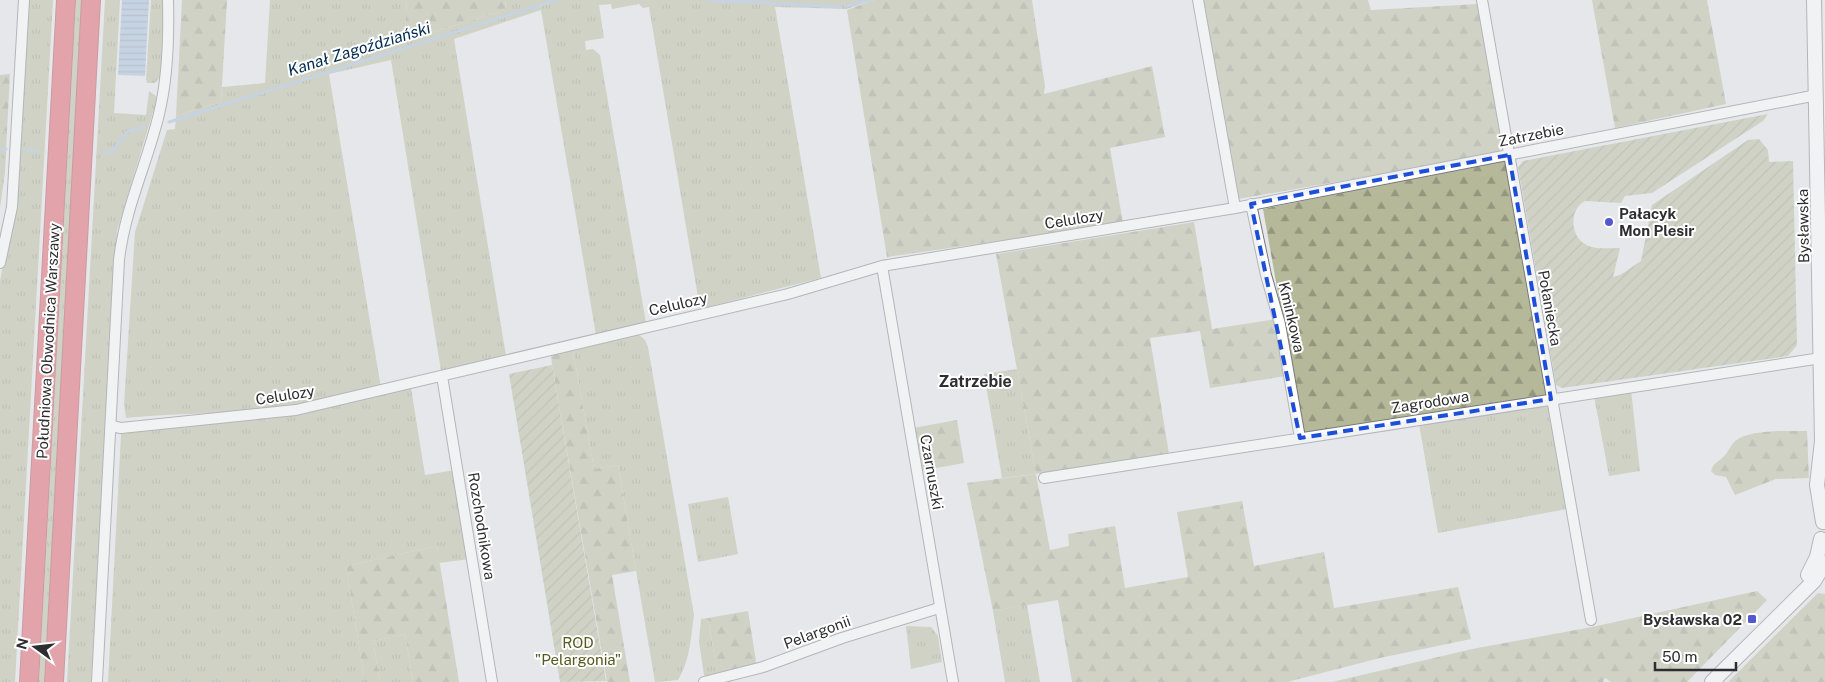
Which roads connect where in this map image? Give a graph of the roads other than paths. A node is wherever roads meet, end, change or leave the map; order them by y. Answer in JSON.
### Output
{"nodes":[{"id":1,"x":24,"y":0,"type":"edge"},
{"id":2,"x":66,"y":0,"type":"edge"},
{"id":3,"x":91,"y":0,"type":"edge"},
{"id":4,"x":168,"y":0,"type":"edge"},
{"id":5,"x":1198,"y":0,"type":"edge"},
{"id":6,"x":1482,"y":0,"type":"edge"},
{"id":7,"x":1814,"y":0,"type":"edge"},
{"id":8,"x":1816,"y":95,"type":"junction"},
{"id":9,"x":1509,"y":155,"type":"junction"},
{"id":10,"x":1251,"y":204,"type":"junction"},
{"id":11,"x":1235,"y":208,"type":"junction"},
{"id":12,"x":0,"y":263,"type":"edge"},
{"id":13,"x":882,"y":266,"type":"junction"},
{"id":14,"x":1822,"y":353,"type":"edge"},
{"id":15,"x":442,"y":376,"type":"junction"},
{"id":16,"x":1551,"y":399,"type":"junction"},
{"id":17,"x":111,"y":426,"type":"junction"},
{"id":18,"x":1300,"y":438,"type":"junction"},
{"id":19,"x":1822,"y":451,"type":"junction"},
{"id":20,"x":1044,"y":478,"type":"dead end"},
{"id":21,"x":1825,"y":482,"type":"edge"},
{"id":22,"x":1824,"y":521,"type":"edge"},
{"id":23,"x":1823,"y":542,"type":"edge"},
{"id":24,"x":1823,"y":572,"type":"edge"},
{"id":25,"x":1799,"y":593,"type":"junction"},
{"id":26,"x":939,"y":608,"type":"junction"},
{"id":27,"x":1591,"y":620,"type":"dead end"},
{"id":28,"x":29,"y":682,"type":"edge"},
{"id":29,"x":54,"y":682,"type":"edge"},
{"id":30,"x":97,"y":682,"type":"edge"},
{"id":31,"x":492,"y":682,"type":"edge"},
{"id":32,"x":704,"y":682,"type":"edge"},
{"id":33,"x":953,"y":682,"type":"edge"},
{"id":34,"x":1712,"y":682,"type":"edge"}],
"edges":[{"from":1,"to":12,"type":"street"},
{"from":2,"to":28,"type":"highway","name":"Południowa Obwodnica Warszawy"},
{"from":3,"to":29,"type":"highway","name":"Południowa Obwodnica Warszawy"},
{"from":4,"to":17,"type":"street"},
{"from":5,"to":11,"type":"street"},
{"from":6,"to":9,"type":"street","name":"Połaniecka"},
{"from":7,"to":8,"type":"street","name":"Bysławska"},
{"from":8,"to":9,"type":"street","name":"Zatrzebie"},
{"from":8,"to":14,"type":"street","name":"Bysławska"},
{"from":9,"to":10,"type":"street","name":"Zatrzebie"},
{"from":9,"to":16,"type":"street","name":"Połaniecka"},
{"from":10,"to":11,"type":"street","name":"Celulozy"},
{"from":10,"to":18,"type":"street","name":"Kminkowa"},
{"from":11,"to":13,"type":"street","name":"Celulozy"},
{"from":13,"to":15,"type":"street","name":"Celulozy"},
{"from":13,"to":26,"type":"street","name":"Czarnuszki"},
{"from":14,"to":16,"type":"street","name":"Zagrodowa"},
{"from":14,"to":19,"type":"street","name":"Bysławska"},
{"from":15,"to":17,"type":"street","name":"Celulozy"},
{"from":15,"to":31,"type":"street","name":"Rozchodnikowa"},
{"from":16,"to":18,"type":"street","name":"Zagrodowa"},
{"from":16,"to":27,"type":"street","name":"Połaniecka"},
{"from":17,"to":30,"type":"street"},
{"from":18,"to":20,"type":"street","name":"Zagrodowa"},
{"from":19,"to":21,"type":"street","name":"Bysławska"},
{"from":19,"to":22,"type":"street","name":"Bysławska"},
{"from":22,"to":23,"type":"street","name":"Bysławska"},
{"from":23,"to":25,"type":"street","name":"Bysławska"},
{"from":24,"to":25,"type":"street"},
{"from":25,"to":34,"type":"street"},
{"from":26,"to":32,"type":"street","name":"Pelargonii"},
{"from":26,"to":33,"type":"street","name":"Czarnuszki"}]}
